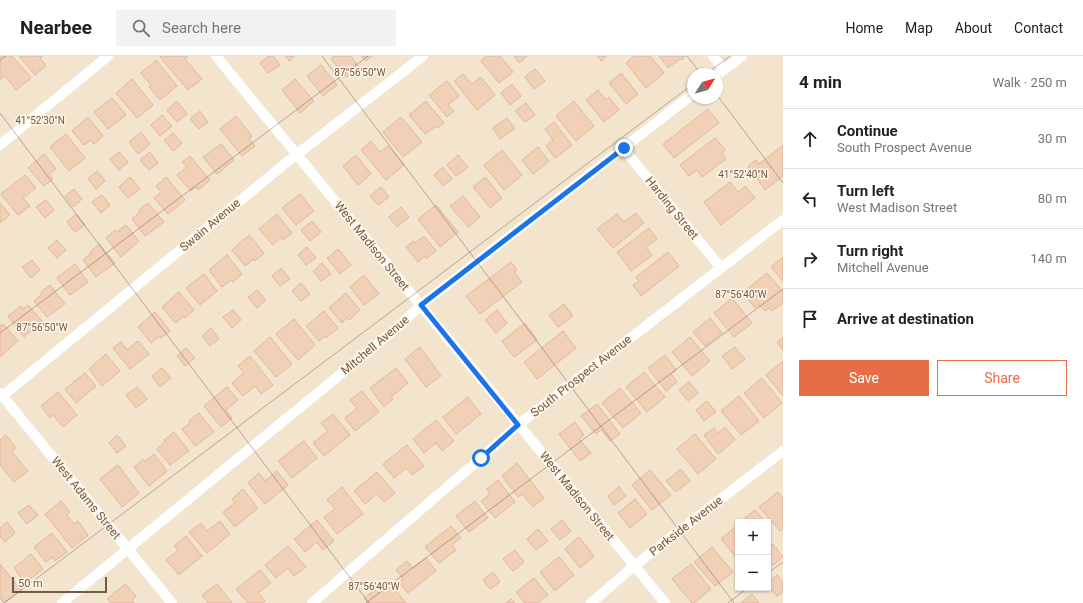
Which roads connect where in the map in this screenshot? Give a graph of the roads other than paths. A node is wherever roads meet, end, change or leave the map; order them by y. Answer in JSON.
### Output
{"nodes":[{"id":1,"x":108,"y":56,"type":"edge"},
{"id":2,"x":216,"y":56,"type":"edge"},
{"id":3,"x":423,"y":56,"type":"edge"},
{"id":4,"x":713,"y":56,"type":"edge"},
{"id":5,"x":742,"y":56,"type":"edge"},
{"id":6,"x":719,"y":68,"type":"edge"},
{"id":7,"x":723,"y":70,"type":"edge"},
{"id":8,"x":687,"y":99,"type":"edge"},
{"id":9,"x":0,"y":145,"type":"edge"},
{"id":10,"x":624,"y":148,"type":"junction"},
{"id":11,"x":296,"y":154,"type":"junction"},
{"id":12,"x":783,"y":220,"type":"edge"},
{"id":13,"x":721,"y":268,"type":"junction"},
{"id":14,"x":421,"y":305,"type":"junction"},
{"id":15,"x":1,"y":396,"type":"edge"},
{"id":16,"x":518,"y":425,"type":"junction"},
{"id":17,"x":783,"y":451,"type":"edge"},
{"id":18,"x":128,"y":549,"type":"junction"},
{"id":19,"x":634,"y":566,"type":"junction"},
{"id":20,"x":62,"y":603,"type":"edge"},
{"id":21,"x":172,"y":603,"type":"edge"},
{"id":22,"x":312,"y":603,"type":"edge"},
{"id":23,"x":591,"y":603,"type":"edge"},
{"id":24,"x":665,"y":603,"type":"edge"}],
"edges":[{"from":1,"to":9,"type":"street"},
{"from":2,"to":11,"type":"street","name":"West Madison Street"},
{"from":3,"to":11,"type":"street","name":"Swain Avenue"},
{"from":4,"to":6,"type":"street"},
{"from":5,"to":7,"type":"street"},
{"from":8,"to":10,"type":"street","name":"Mitchell Avenue"},
{"from":10,"to":13,"type":"street","name":"Harding Street"},
{"from":10,"to":14,"type":"street","name":"Mitchell Avenue"},
{"from":11,"to":14,"type":"street","name":"West Madison Street"},
{"from":11,"to":15,"type":"street","name":"Swain Avenue"},
{"from":12,"to":13,"type":"street","name":"South Prospect Avenue"},
{"from":13,"to":16,"type":"street","name":"South Prospect Avenue"},
{"from":14,"to":16,"type":"street","name":"West Madison Street"},
{"from":14,"to":18,"type":"street","name":"Mitchell Avenue"},
{"from":15,"to":18,"type":"street","name":"West Adams Street"},
{"from":16,"to":19,"type":"street","name":"West Madison Street"},
{"from":16,"to":22,"type":"street","name":"South Prospect Avenue"},
{"from":17,"to":19,"type":"street","name":"Parkside Avenue"},
{"from":18,"to":20,"type":"street","name":"Mitchell Avenue"},
{"from":18,"to":21,"type":"street","name":"West Adams Street"},
{"from":19,"to":23,"type":"street","name":"Parkside Avenue"},
{"from":19,"to":24,"type":"street","name":"West Madison Street"}]}
